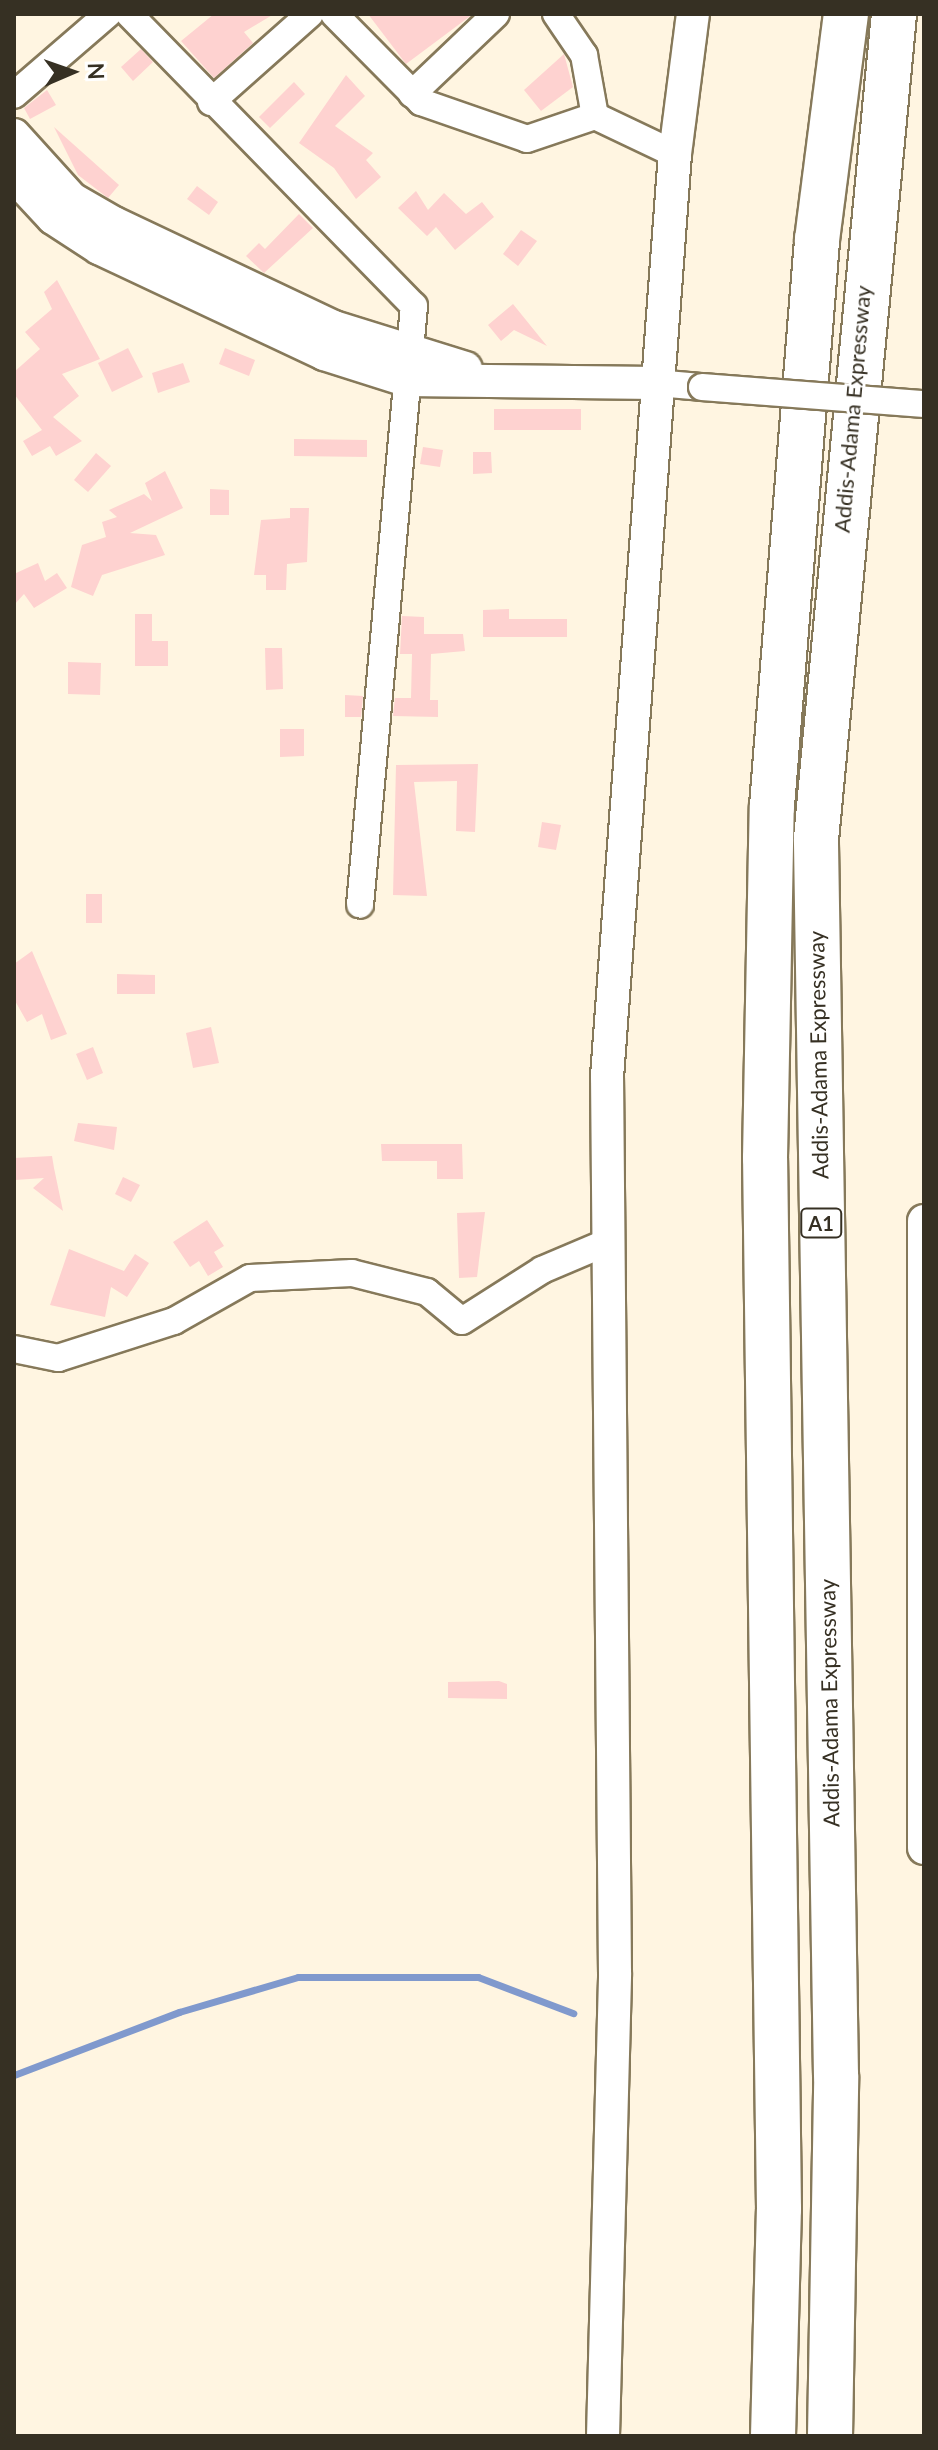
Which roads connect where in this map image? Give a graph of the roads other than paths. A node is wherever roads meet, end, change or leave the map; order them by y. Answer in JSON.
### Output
{"nodes":[{"id":1,"x":108,"y":14,"type":"edge"},
{"id":2,"x":129,"y":14,"type":"edge"},
{"id":3,"x":310,"y":14,"type":"edge"},
{"id":4,"x":334,"y":14,"type":"edge"},
{"id":5,"x":496,"y":14,"type":"edge"},
{"id":6,"x":556,"y":14,"type":"edge"},
{"id":7,"x":693,"y":14,"type":"edge"},
{"id":8,"x":846,"y":14,"type":"edge"},
{"id":9,"x":894,"y":14,"type":"edge"},
{"id":10,"x":412,"y":94,"type":"junction"},
{"id":11,"x":14,"y":95,"type":"edge"},
{"id":12,"x":211,"y":102,"type":"junction"},
{"id":13,"x":595,"y":116,"type":"junction"},
{"id":14,"x":14,"y":135,"type":"edge"},
{"id":15,"x":675,"y":154,"type":"junction"},
{"id":16,"x":14,"y":176,"type":"edge"},
{"id":17,"x":408,"y":366,"type":"junction"},
{"id":18,"x":656,"y":383,"type":"junction"},
{"id":19,"x":924,"y":404,"type":"edge"},
{"id":20,"x":360,"y":905,"type":"dead end"},
{"id":21,"x":924,"y":1221,"type":"edge"},
{"id":22,"x":608,"y":1242,"type":"junction"},
{"id":23,"x":14,"y":1349,"type":"edge"},
{"id":24,"x":924,"y":1848,"type":"edge"},
{"id":25,"x":603,"y":2436,"type":"edge"},
{"id":26,"x":773,"y":2436,"type":"edge"},
{"id":27,"x":830,"y":2436,"type":"edge"}],
"edges":[{"from":1,"to":11,"type":"street"},
{"from":2,"to":12,"type":"street"},
{"from":3,"to":12,"type":"street"},
{"from":4,"to":10,"type":"street"},
{"from":5,"to":10,"type":"street"},
{"from":6,"to":13,"type":"street"},
{"from":7,"to":15,"type":"street"},
{"from":8,"to":26,"type":"highway","name":"Addis-Adama Expressway","number":"A1"},
{"from":9,"to":27,"type":"highway","name":"Addis-Adama Expressway","number":"A1"},
{"from":10,"to":13,"type":"street"},
{"from":12,"to":17,"type":"street"},
{"from":13,"to":15,"type":"street"},
{"from":14,"to":17,"type":"street"},
{"from":15,"to":18,"type":"street"},
{"from":16,"to":17,"type":"street"},
{"from":17,"to":18,"type":"street"},
{"from":17,"to":20,"type":"street"},
{"from":18,"to":19,"type":"street","bridge":true},
{"from":18,"to":22,"type":"street"},
{"from":21,"to":24,"type":"street"},
{"from":22,"to":23,"type":"street"},
{"from":22,"to":25,"type":"street"}]}
